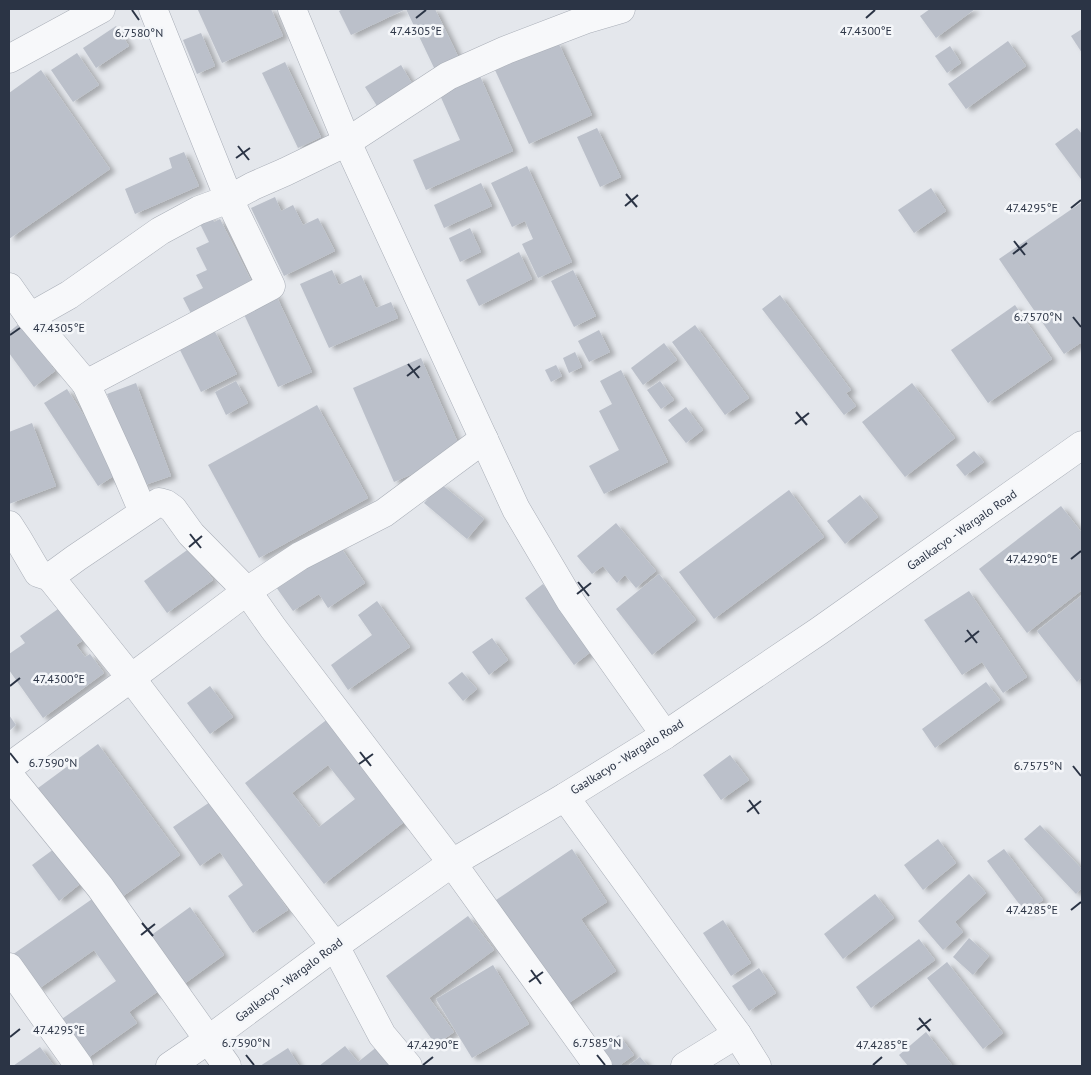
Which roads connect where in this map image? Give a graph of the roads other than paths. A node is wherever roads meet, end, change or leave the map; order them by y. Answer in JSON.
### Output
{"nodes":[{"id":1,"x":101,"y":9,"type":"edge"},
{"id":2,"x":153,"y":9,"type":"edge"},
{"id":3,"x":292,"y":9,"type":"edge"},
{"id":4,"x":621,"y":9,"type":"edge"},
{"id":5,"x":9,"y":59,"type":"edge"},
{"id":6,"x":347,"y":142,"type":"junction"},
{"id":7,"x":229,"y":199,"type":"junction"},
{"id":8,"x":9,"y":288,"type":"edge"},
{"id":9,"x":30,"y":317,"type":"junction"},
{"id":10,"x":86,"y":384,"type":"junction"},
{"id":11,"x":484,"y":439,"type":"junction"},
{"id":12,"x":1082,"y":445,"type":"edge"},
{"id":13,"x":143,"y":512,"type":"junction"},
{"id":14,"x":12,"y":537,"type":"edge"},
{"id":15,"x":50,"y":577,"type":"junction"},
{"id":16,"x":247,"y":591,"type":"junction"},
{"id":17,"x":131,"y":678,"type":"junction"},
{"id":18,"x":665,"y":735,"type":"junction"},
{"id":19,"x":9,"y":767,"type":"edge"},
{"id":20,"x":9,"y":775,"type":"edge"},
{"id":21,"x":565,"y":796,"type":"junction"},
{"id":22,"x":452,"y":863,"type":"junction"},
{"id":23,"x":335,"y":946,"type":"junction"},
{"id":24,"x":9,"y":967,"type":"edge"},
{"id":25,"x":737,"y":1034,"type":"junction"},
{"id":26,"x":208,"y":1040,"type":"junction"},
{"id":27,"x":79,"y":1066,"type":"edge"},
{"id":28,"x":170,"y":1066,"type":"edge"},
{"id":29,"x":227,"y":1066,"type":"edge"},
{"id":30,"x":408,"y":1066,"type":"edge"},
{"id":31,"x":598,"y":1066,"type":"edge"},
{"id":32,"x":685,"y":1066,"type":"edge"},
{"id":33,"x":757,"y":1066,"type":"edge"}],
"edges":[{"from":1,"to":5,"type":"street"},
{"from":2,"to":7,"type":"street"},
{"from":3,"to":6,"type":"street"},
{"from":4,"to":6,"type":"street"},
{"from":6,"to":7,"type":"street"},
{"from":6,"to":11,"type":"street"},
{"from":7,"to":9,"type":"street"},
{"from":7,"to":10,"type":"street"},
{"from":8,"to":9,"type":"street"},
{"from":9,"to":10,"type":"street"},
{"from":10,"to":13,"type":"street"},
{"from":11,"to":16,"type":"street"},
{"from":11,"to":18,"type":"street"},
{"from":12,"to":18,"type":"street","name":"Gaalkacyo - Wargalo Road"},
{"from":13,"to":15,"type":"street"},
{"from":13,"to":16,"type":"street"},
{"from":14,"to":15,"type":"street"},
{"from":15,"to":17,"type":"street"},
{"from":16,"to":17,"type":"street"},
{"from":16,"to":22,"type":"street"},
{"from":17,"to":19,"type":"street"},
{"from":17,"to":23,"type":"street"},
{"from":18,"to":21,"type":"street","name":"Gaalkacyo - Wargalo Road"},
{"from":20,"to":26,"type":"street"},
{"from":21,"to":22,"type":"street","name":"Gaalkacyo - Wargalo Road"},
{"from":21,"to":25,"type":"street"},
{"from":22,"to":23,"type":"street","name":"Gaalkacyo - Wargalo Road"},
{"from":22,"to":31,"type":"street"},
{"from":23,"to":26,"type":"street","name":"Gaalkacyo - Wargalo Road"},
{"from":23,"to":30,"type":"street"},
{"from":24,"to":27,"type":"street"},
{"from":25,"to":32,"type":"street"},
{"from":25,"to":33,"type":"street"},
{"from":26,"to":28,"type":"street","name":"Gaalkacyo - Wargalo Road"},
{"from":26,"to":29,"type":"street"}]}
